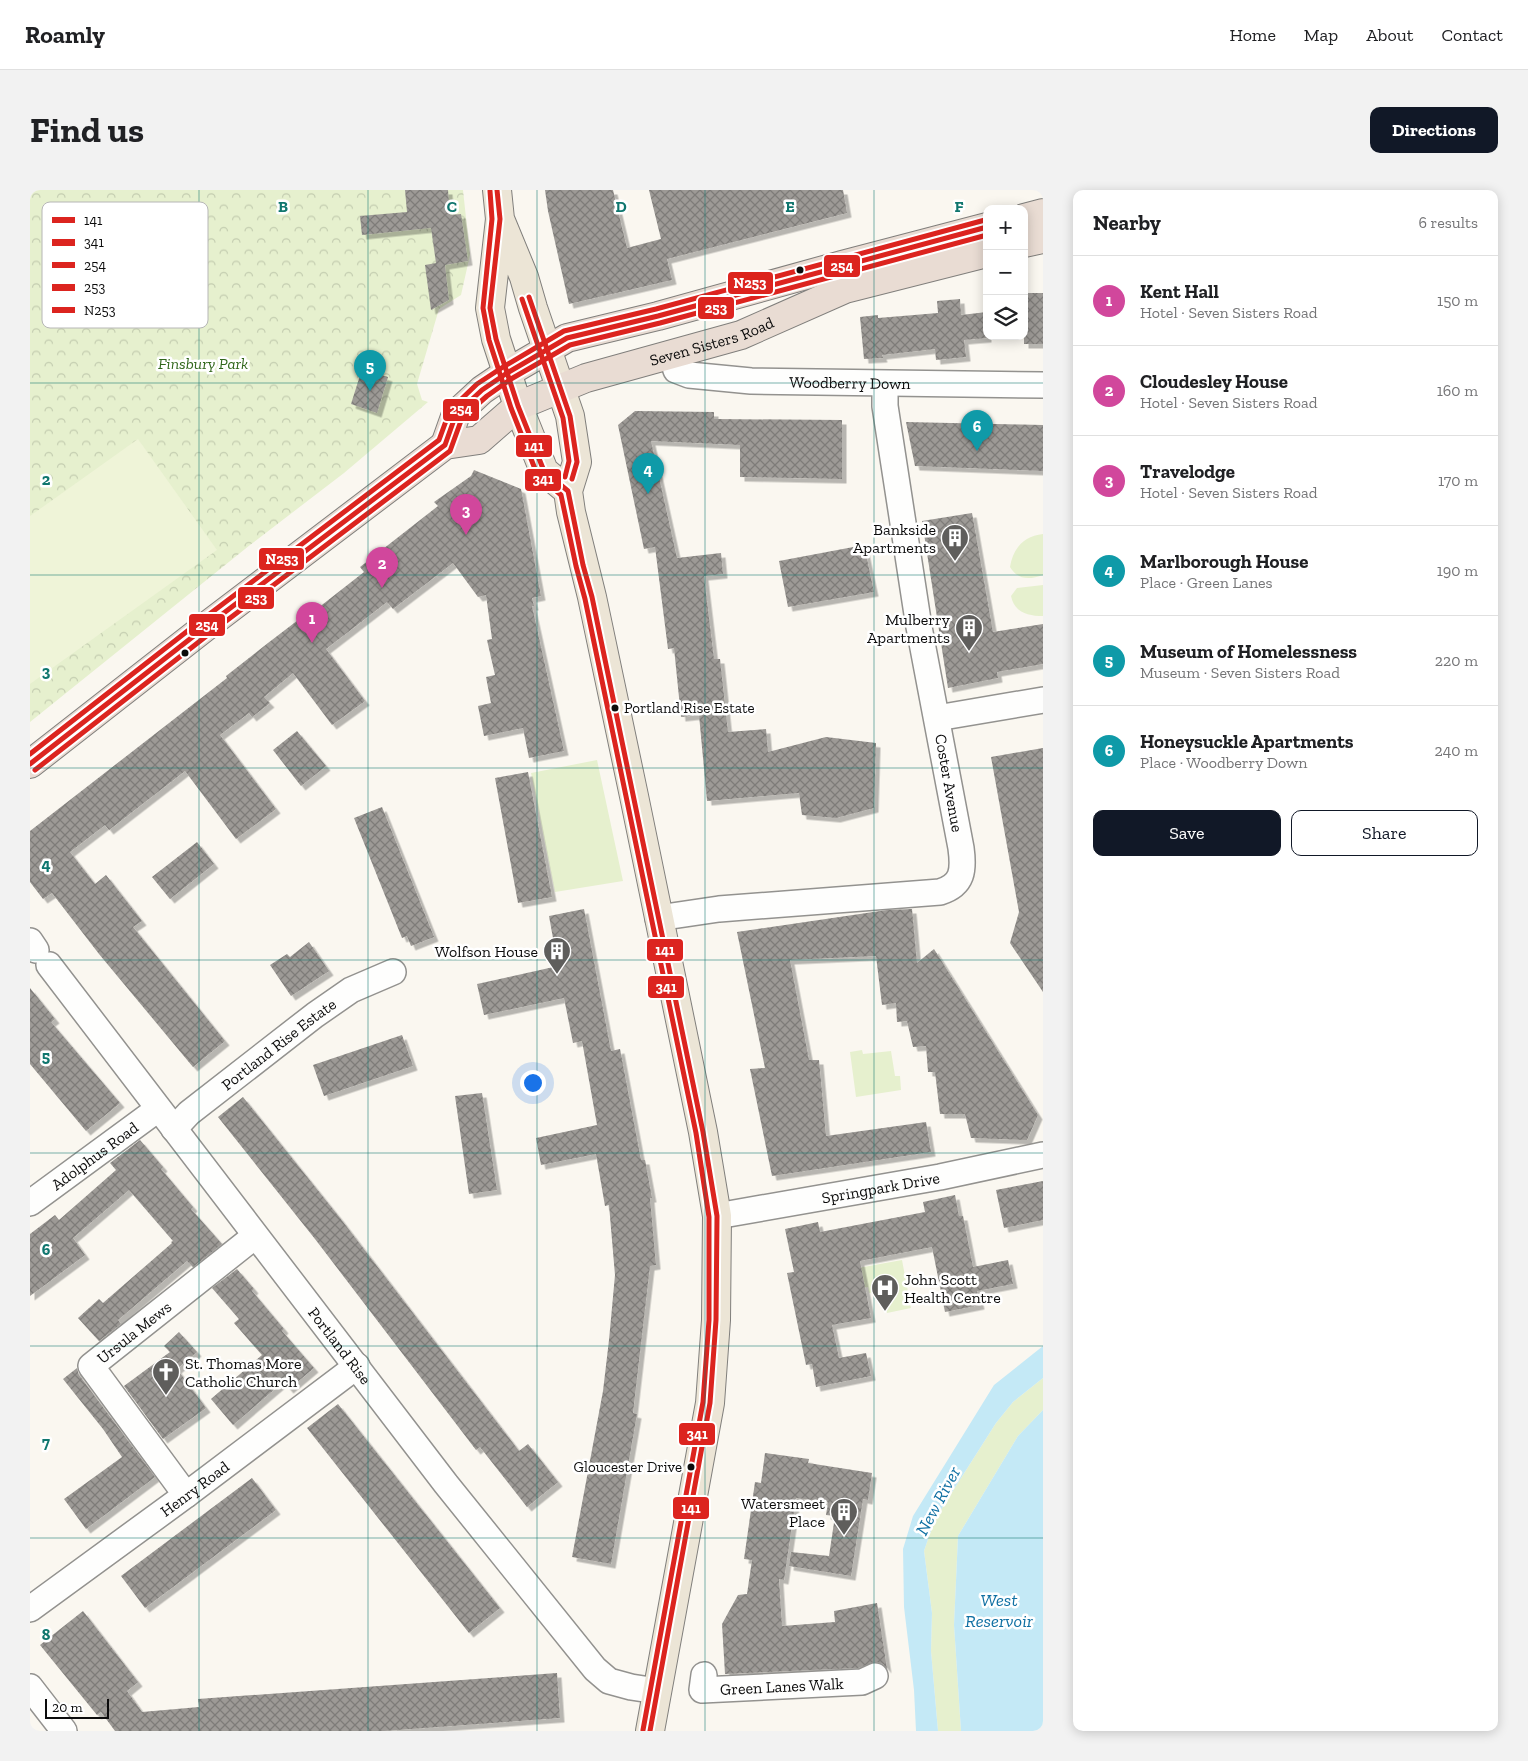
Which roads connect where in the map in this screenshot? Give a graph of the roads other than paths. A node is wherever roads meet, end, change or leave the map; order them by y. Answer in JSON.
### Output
{"nodes":[{"id":1,"x":497,"y":190,"type":"edge"},
{"id":2,"x":1043,"y":213,"type":"edge"},
{"id":3,"x":1028,"y":217,"type":"edge"},
{"id":4,"x":500,"y":219,"type":"junction"},
{"id":5,"x":983,"y":228,"type":"edge"},
{"id":6,"x":1043,"y":239,"type":"edge"},
{"id":7,"x":1028,"y":242,"type":"edge"},
{"id":8,"x":983,"y":254,"type":"edge"},
{"id":9,"x":546,"y":350,"type":"junction"},
{"id":10,"x":671,"y":354,"type":"junction"},
{"id":11,"x":507,"y":372,"type":"junction"},
{"id":12,"x":885,"y":384,"type":"junction"},
{"id":13,"x":1043,"y":385,"type":"edge"},
{"id":14,"x":560,"y":389,"type":"junction"},
{"id":15,"x":518,"y":406,"type":"junction"},
{"id":16,"x":445,"y":445,"type":"junction"},
{"id":17,"x":568,"y":491,"type":"junction"},
{"id":18,"x":1043,"y":700,"type":"edge"},
{"id":19,"x":937,"y":718,"type":"junction"},
{"id":20,"x":30,"y":764,"type":"edge"},
{"id":21,"x":658,"y":918,"type":"junction"},
{"id":22,"x":38,"y":952,"type":"edge"},
{"id":23,"x":392,"y":972,"type":"dead end"},
{"id":24,"x":158,"y":1109,"type":"junction"},
{"id":25,"x":174,"y":1129,"type":"junction"},
{"id":26,"x":1043,"y":1155,"type":"edge"},
{"id":27,"x":30,"y":1203,"type":"edge"},
{"id":28,"x":717,"y":1216,"type":"junction"},
{"id":29,"x":255,"y":1236,"type":"junction"},
{"id":30,"x":357,"y":1366,"type":"junction"},
{"id":31,"x":186,"y":1495,"type":"junction"},
{"id":32,"x":30,"y":1610,"type":"edge"},
{"id":33,"x":704,"y":1675,"type":"dead end"},
{"id":34,"x":875,"y":1676,"type":"dead end"},
{"id":35,"x":30,"y":1687,"type":"edge"},
{"id":36,"x":657,"y":1691,"type":"junction"},
{"id":37,"x":64,"y":1731,"type":"edge"},
{"id":38,"x":650,"y":1731,"type":"edge"}],
"edges":[{"from":1,"to":4,"type":"main road"},
{"from":2,"to":3,"type":"highway"},
{"from":4,"to":9,"type":"main road"},
{"from":4,"to":11,"type":"main road"},
{"from":5,"to":9,"type":"highway"},
{"from":6,"to":7,"type":"highway"},
{"from":8,"to":10,"type":"highway","name":"Seven Sisters Road"},
{"from":9,"to":11,"type":"highway"},
{"from":9,"to":14,"type":"main road"},
{"from":10,"to":12,"type":"street","name":"Woodberry Down"},
{"from":10,"to":14,"type":"highway","name":"Seven Sisters Road"},
{"from":11,"to":15,"type":"main road"},
{"from":11,"to":16,"type":"highway"},
{"from":12,"to":13,"type":"street","name":"Woodberry Down"},
{"from":12,"to":19,"type":"street","name":"Coster Avenue"},
{"from":14,"to":15,"type":"highway","name":"Seven Sisters Road"},
{"from":14,"to":17,"type":"main road"},
{"from":15,"to":16,"type":"highway","name":"Seven Sisters Road"},
{"from":15,"to":17,"type":"main road"},
{"from":16,"to":20,"type":"highway","name":"Seven Sisters Road"},
{"from":17,"to":21,"type":"main road"},
{"from":18,"to":19,"type":"street"},
{"from":19,"to":21,"type":"street","name":"Coster Avenue"},
{"from":21,"to":28,"type":"main road"},
{"from":22,"to":24,"type":"street","name":"Portland Rise"},
{"from":23,"to":25,"type":"street","name":"Portland Rise Estate"},
{"from":24,"to":25,"type":"street","name":"Portland Rise"},
{"from":24,"to":27,"type":"street","name":"Adolphus Road"},
{"from":25,"to":29,"type":"street","name":"Portland Rise"},
{"from":26,"to":28,"type":"street","name":"Springpark Drive"},
{"from":28,"to":36,"type":"main road"},
{"from":29,"to":30,"type":"street","name":"Portland Rise"},
{"from":29,"to":31,"type":"street","name":"Ursula Mews"},
{"from":30,"to":31,"type":"street","name":"Henry Road"},
{"from":30,"to":36,"type":"street","name":"Portland Rise"},
{"from":31,"to":32,"type":"street","name":"Henry Road"},
{"from":33,"to":34,"type":"street","name":"Green Lanes Walk"},
{"from":35,"to":37,"type":"street"},
{"from":36,"to":38,"type":"main road"}]}
